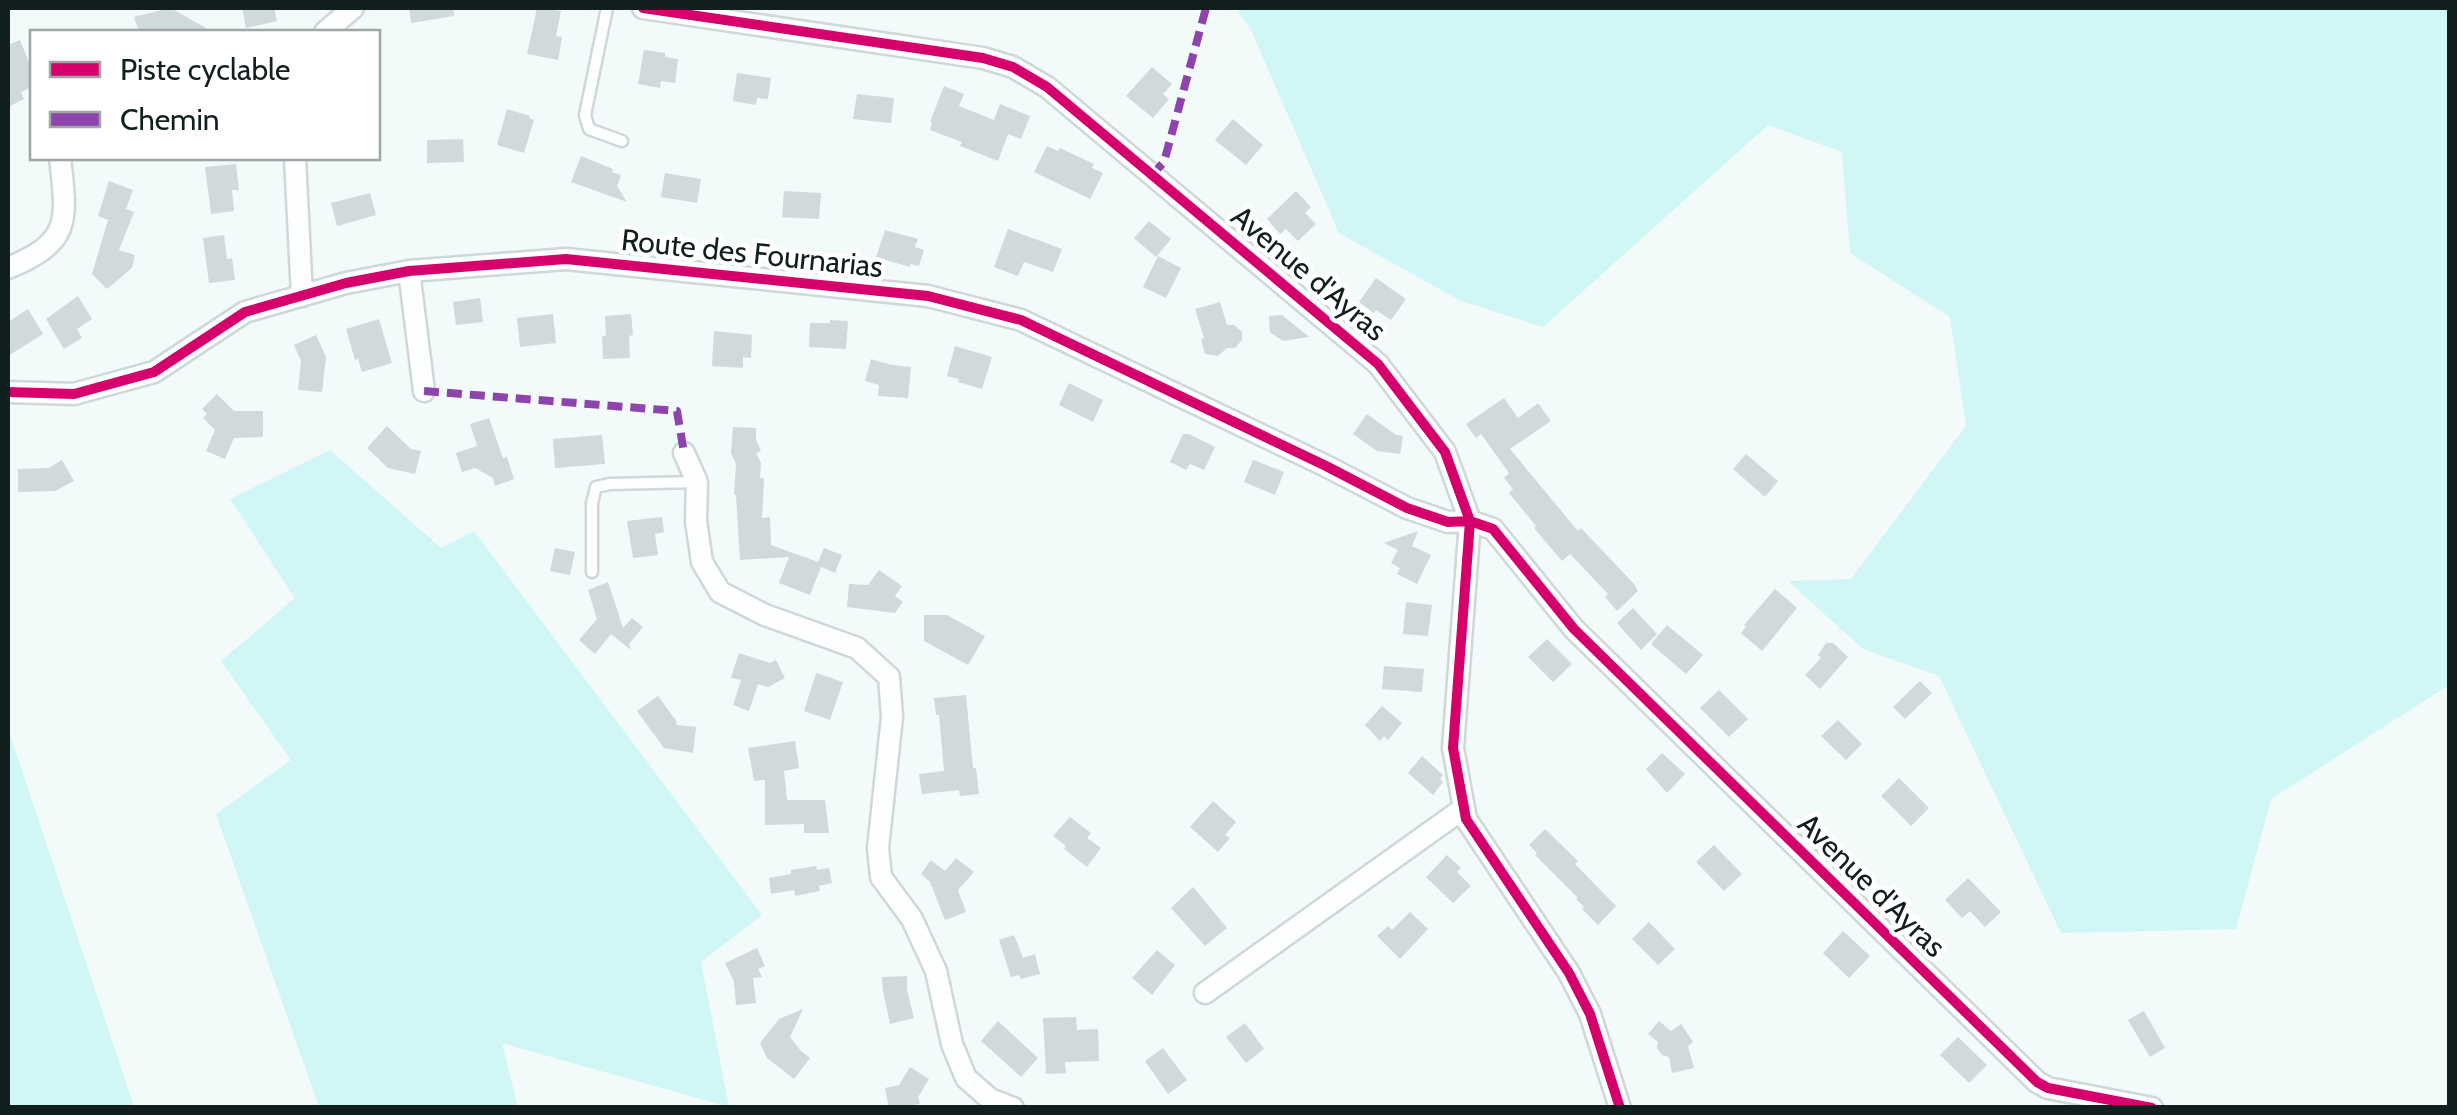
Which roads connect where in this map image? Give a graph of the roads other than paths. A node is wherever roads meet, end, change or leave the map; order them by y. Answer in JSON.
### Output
{"nodes":[{"id":1,"x":354,"y":8,"type":"edge"},
{"id":2,"x":607,"y":8,"type":"edge"},
{"id":3,"x":642,"y":8,"type":"edge"},
{"id":4,"x":327,"y":30,"type":"edge"},
{"id":5,"x":622,"y":141,"type":"dead end"},
{"id":6,"x":60,"y":160,"type":"edge"},
{"id":7,"x":295,"y":160,"type":"edge"},
{"id":8,"x":8,"y":268,"type":"edge"},
{"id":9,"x":409,"y":271,"type":"junction"},
{"id":10,"x":302,"y":296,"type":"junction"},
{"id":11,"x":424,"y":391,"type":"dead end"},
{"id":12,"x":8,"y":392,"type":"edge"},
{"id":13,"x":684,"y":453,"type":"dead end"},
{"id":14,"x":697,"y":482,"type":"junction"},
{"id":15,"x":1470,"y":521,"type":"junction"},
{"id":16,"x":592,"y":572,"type":"dead end"},
{"id":17,"x":1464,"y":808,"type":"junction"},
{"id":18,"x":1205,"y":994,"type":"dead end"},
{"id":19,"x":1013,"y":1108,"type":"edge"},
{"id":20,"x":1620,"y":1108,"type":"edge"},
{"id":21,"x":2152,"y":1108,"type":"edge"}],
"edges":[{"from":1,"to":4,"type":"street"},
{"from":2,"to":5,"type":"lane"},
{"from":3,"to":15,"type":"street","name":"Avenue d'Ayras"},
{"from":6,"to":8,"type":"street"},
{"from":7,"to":10,"type":"street"},
{"from":9,"to":10,"type":"street","name":"Route des Fournarias"},
{"from":9,"to":11,"type":"street"},
{"from":9,"to":15,"type":"street","name":"Route des Fournarias"},
{"from":10,"to":12,"type":"street","name":"Route des Fournarias"},
{"from":13,"to":14,"type":"street"},
{"from":14,"to":16,"type":"lane"},
{"from":14,"to":19,"type":"street"},
{"from":15,"to":17,"type":"street"},
{"from":15,"to":21,"type":"street","name":"Avenue d'Ayras"},
{"from":17,"to":18,"type":"street"},
{"from":17,"to":20,"type":"street"}]}
